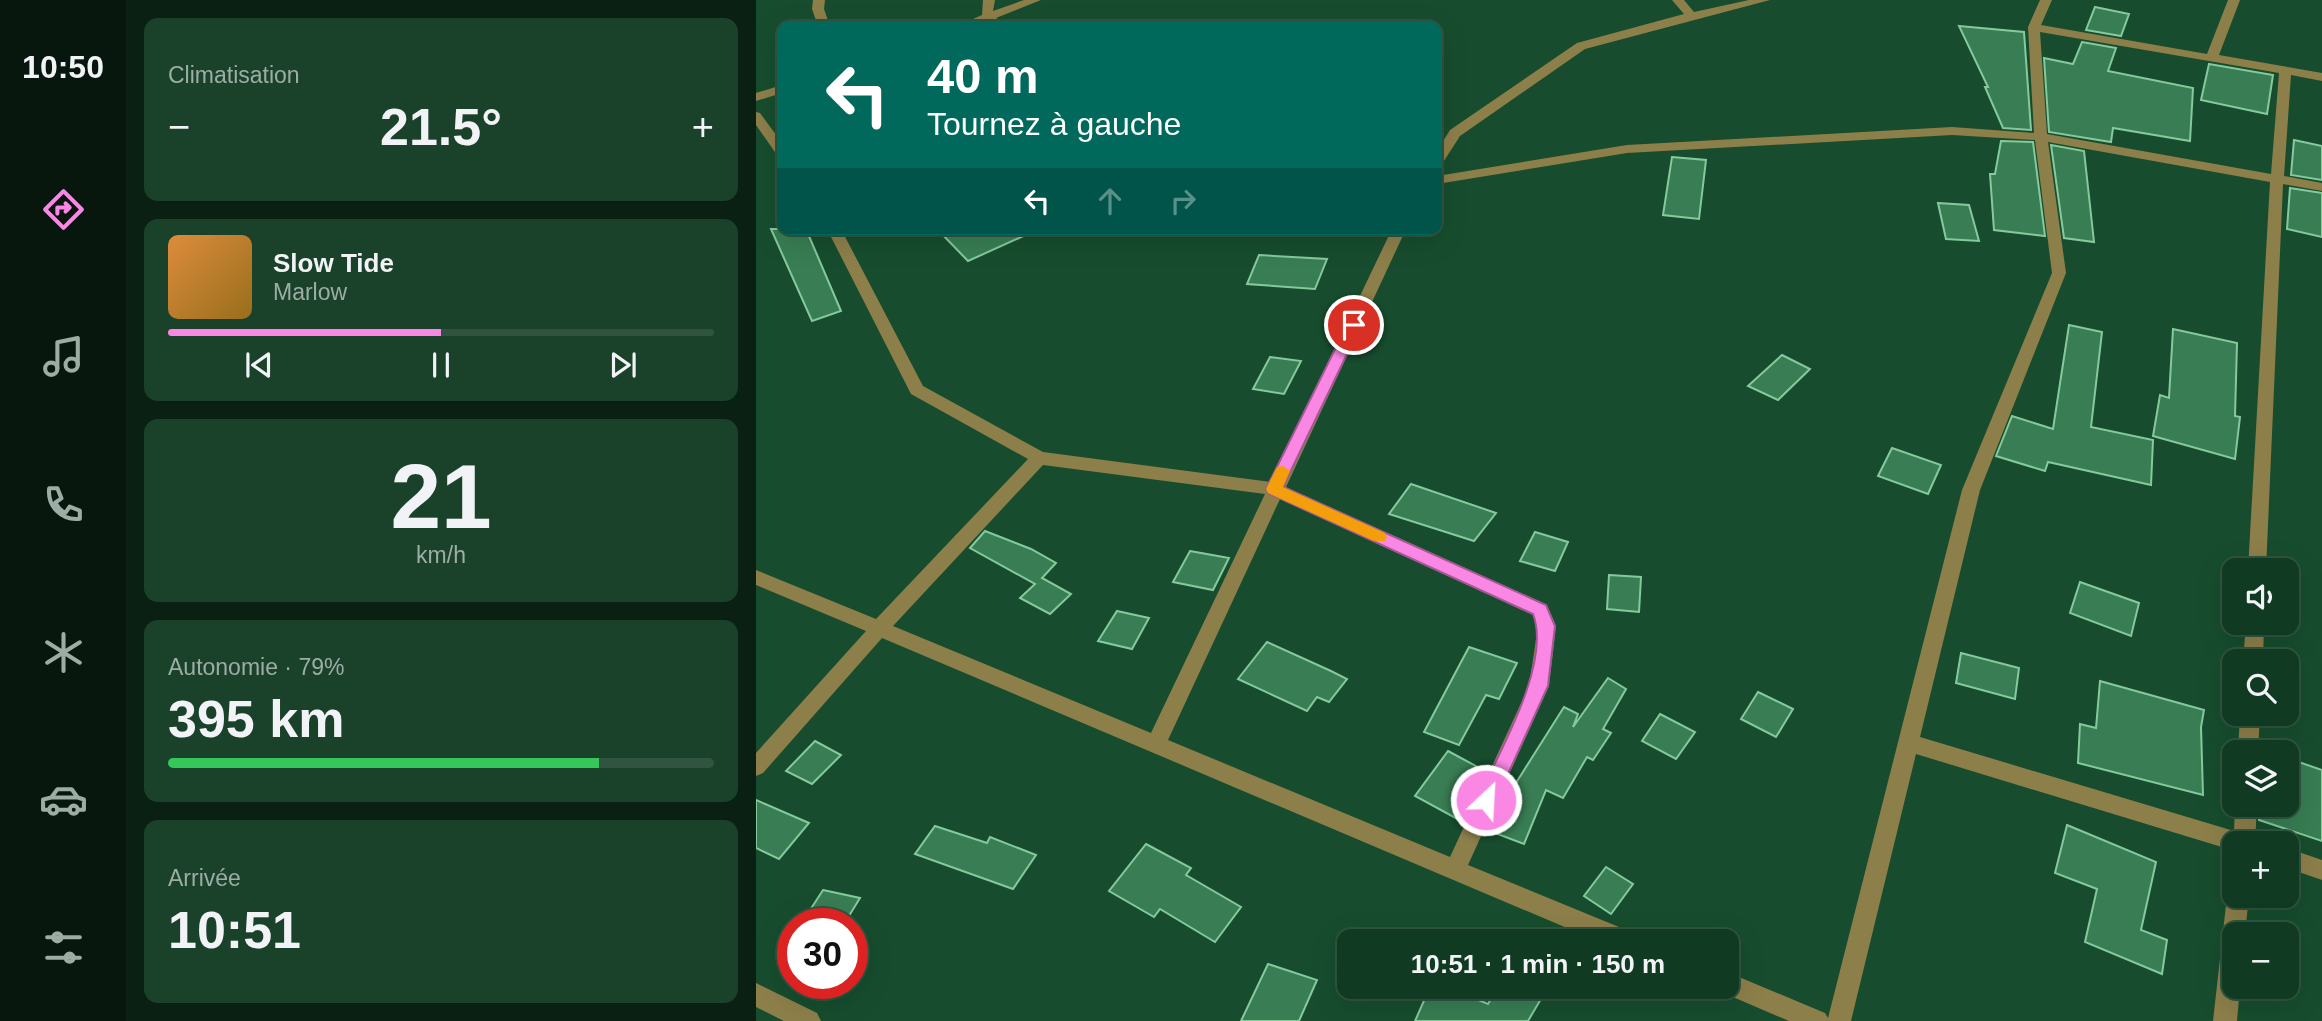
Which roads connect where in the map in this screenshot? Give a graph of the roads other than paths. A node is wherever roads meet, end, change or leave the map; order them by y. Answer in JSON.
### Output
{"nodes":[{"id":1,"x":820,"y":0,"type":"edge"},
{"id":2,"x":989,"y":0,"type":"edge"},
{"id":3,"x":1035,"y":0,"type":"edge"},
{"id":4,"x":1678,"y":0,"type":"edge"},
{"id":5,"x":1764,"y":0,"type":"edge"},
{"id":6,"x":2046,"y":0,"type":"edge"},
{"id":7,"x":2235,"y":0,"type":"edge"},
{"id":8,"x":1691,"y":16,"type":"junction"},
{"id":9,"x":987,"y":18,"type":"junction"},
{"id":10,"x":822,"y":21,"type":"edge"},
{"id":11,"x":978,"y":21,"type":"edge"},
{"id":12,"x":994,"y":21,"type":"edge"},
{"id":13,"x":2034,"y":27,"type":"junction"},
{"id":14,"x":2212,"y":57,"type":"junction"},
{"id":15,"x":2286,"y":71,"type":"junction"},
{"id":16,"x":2322,"y":77,"type":"edge"},
{"id":17,"x":777,"y":91,"type":"edge"},
{"id":18,"x":756,"y":97,"type":"edge"},
{"id":19,"x":756,"y":116,"type":"edge"},
{"id":20,"x":2041,"y":137,"type":"junction"},
{"id":21,"x":777,"y":145,"type":"edge"},
{"id":22,"x":1442,"y":153,"type":"edge"},
{"id":23,"x":2277,"y":177,"type":"junction"},
{"id":24,"x":1442,"y":179,"type":"edge"},
{"id":25,"x":2322,"y":187,"type":"edge"},
{"id":26,"x":837,"y":235,"type":"edge"},
{"id":27,"x":1395,"y":235,"type":"edge"},
{"id":28,"x":1040,"y":458,"type":"junction"},
{"id":29,"x":1274,"y":489,"type":"junction"},
{"id":30,"x":2258,"y":558,"type":"edge"},
{"id":31,"x":756,"y":577,"type":"edge"},
{"id":32,"x":878,"y":629,"type":"junction"},
{"id":33,"x":1909,"y":743,"type":"junction"},
{"id":34,"x":1155,"y":744,"type":"junction"},
{"id":35,"x":756,"y":767,"type":"edge"},
{"id":36,"x":2222,"y":838,"type":"edge"},
{"id":37,"x":2299,"y":862,"type":"edge"},
{"id":38,"x":1455,"y":869,"type":"junction"},
{"id":39,"x":2322,"y":870,"type":"edge"},
{"id":40,"x":2237,"y":908,"type":"edge"},
{"id":41,"x":1597,"y":929,"type":"edge"},
{"id":42,"x":1739,"y":988,"type":"edge"},
{"id":43,"x":756,"y":995,"type":"edge"},
{"id":44,"x":809,"y":1021,"type":"edge"},
{"id":45,"x":1817,"y":1021,"type":"edge"},
{"id":46,"x":1839,"y":1021,"type":"edge"},
{"id":47,"x":2225,"y":1021,"type":"edge"}],
"edges":[{"from":1,"to":10,"type":"street"},
{"from":2,"to":9,"type":"street"},
{"from":3,"to":9,"type":"street"},
{"from":4,"to":8,"type":"street"},
{"from":5,"to":8,"type":"street"},
{"from":6,"to":13,"type":"street"},
{"from":7,"to":14,"type":"street"},
{"from":8,"to":22,"type":"street"},
{"from":9,"to":11,"type":"street"},
{"from":9,"to":12,"type":"street"},
{"from":13,"to":14,"type":"street"},
{"from":13,"to":20,"type":"street"},
{"from":14,"to":15,"type":"street"},
{"from":15,"to":16,"type":"street"},
{"from":15,"to":23,"type":"street"},
{"from":17,"to":18,"type":"street"},
{"from":19,"to":21,"type":"street"},
{"from":20,"to":23,"type":"street"},
{"from":20,"to":24,"type":"street"},
{"from":20,"to":33,"type":"street"},
{"from":23,"to":25,"type":"street"},
{"from":23,"to":30,"type":"street"},
{"from":26,"to":28,"type":"street"},
{"from":27,"to":29,"type":"street"},
{"from":28,"to":29,"type":"street"},
{"from":28,"to":32,"type":"street"},
{"from":29,"to":34,"type":"street"},
{"from":29,"to":38,"type":"street"},
{"from":31,"to":32,"type":"street"},
{"from":32,"to":34,"type":"street"},
{"from":32,"to":35,"type":"street"},
{"from":33,"to":36,"type":"street"},
{"from":33,"to":46,"type":"street"},
{"from":34,"to":38,"type":"street"},
{"from":37,"to":39,"type":"street"},
{"from":38,"to":41,"type":"street"},
{"from":40,"to":47,"type":"street"},
{"from":42,"to":45,"type":"street"},
{"from":43,"to":44,"type":"street"}]}
